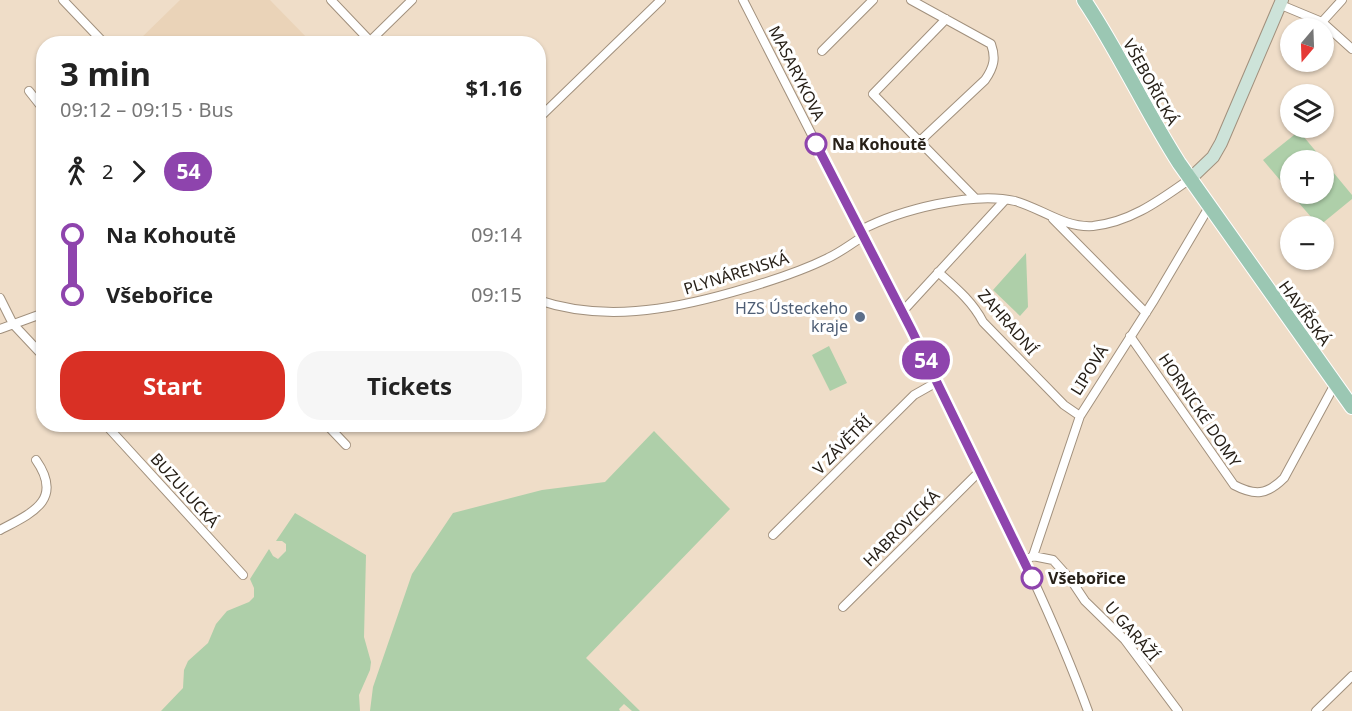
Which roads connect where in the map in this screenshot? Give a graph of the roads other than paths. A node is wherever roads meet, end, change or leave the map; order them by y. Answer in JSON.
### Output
{"nodes":[{"id":1,"x":63,"y":0,"type":"edge"},
{"id":2,"x":331,"y":0,"type":"edge"},
{"id":3,"x":412,"y":0,"type":"edge"},
{"id":4,"x":661,"y":0,"type":"edge"},
{"id":5,"x":743,"y":0,"type":"edge"},
{"id":6,"x":873,"y":0,"type":"edge"},
{"id":7,"x":911,"y":0,"type":"edge"},
{"id":8,"x":1084,"y":0,"type":"edge"},
{"id":9,"x":1342,"y":0,"type":"edge"},
{"id":10,"x":1281,"y":2,"type":"edge"},
{"id":11,"x":1314,"y":18,"type":"edge"},
{"id":12,"x":1326,"y":18,"type":"edge"},
{"id":13,"x":946,"y":19,"type":"junction"},
{"id":14,"x":1334,"y":33,"type":"edge"},
{"id":15,"x":97,"y":36,"type":"edge"},
{"id":16,"x":363,"y":36,"type":"edge"},
{"id":17,"x":374,"y":36,"type":"edge"},
{"id":18,"x":1352,"y":49,"type":"edge"},
{"id":19,"x":822,"y":51,"type":"dead end"},
{"id":20,"x":28,"y":91,"type":"dead end"},
{"id":21,"x":36,"y":100,"type":"edge"},
{"id":22,"x":546,"y":111,"type":"edge"},
{"id":23,"x":920,"y":141,"type":"junction"},
{"id":24,"x":1190,"y":179,"type":"junction"},
{"id":25,"x":975,"y":198,"type":"junction"},
{"id":26,"x":1005,"y":200,"type":"junction"},
{"id":27,"x":1209,"y":207,"type":"junction"},
{"id":28,"x":1051,"y":217,"type":"junction"},
{"id":29,"x":862,"y":233,"type":"junction"},
{"id":30,"x":938,"y":272,"type":"junction"},
{"id":31,"x":0,"y":298,"type":"edge"},
{"id":32,"x":546,"y":302,"type":"edge"},
{"id":33,"x":902,"y":312,"type":"junction"},
{"id":34,"x":1146,"y":313,"type":"junction"},
{"id":35,"x":36,"y":316,"type":"edge"},
{"id":36,"x":13,"y":324,"type":"junction"},
{"id":37,"x":0,"y":329,"type":"edge"},
{"id":38,"x":1130,"y":336,"type":"junction"},
{"id":39,"x":36,"y":348,"type":"edge"},
{"id":40,"x":937,"y":382,"type":"junction"},
{"id":41,"x":1335,"y":384,"type":"junction"},
{"id":42,"x":1352,"y":407,"type":"edge"},
{"id":43,"x":1080,"y":416,"type":"junction"},
{"id":44,"x":112,"y":432,"type":"edge"},
{"id":45,"x":334,"y":432,"type":"edge"},
{"id":46,"x":346,"y":445,"type":"dead end"},
{"id":47,"x":36,"y":460,"type":"dead end"},
{"id":48,"x":981,"y":470,"type":"junction"},
{"id":49,"x":0,"y":530,"type":"edge"},
{"id":50,"x":773,"y":536,"type":"dead end"},
{"id":51,"x":1032,"y":556,"type":"junction"},
{"id":52,"x":1024,"y":561,"type":"junction"},
{"id":53,"x":243,"y":575,"type":"dead end"},
{"id":54,"x":843,"y":607,"type":"dead end"},
{"id":55,"x":1352,"y":676,"type":"edge"},
{"id":56,"x":1088,"y":711,"type":"edge"},
{"id":57,"x":1178,"y":711,"type":"edge"},
{"id":58,"x":1316,"y":711,"type":"edge"}],
"edges":[{"from":1,"to":15,"type":"street"},
{"from":2,"to":16,"type":"street"},
{"from":3,"to":17,"type":"street"},
{"from":4,"to":22,"type":"street"},
{"from":5,"to":29,"type":"street","name":"MASARYKOVA"},
{"from":6,"to":19,"type":"street"},
{"from":7,"to":13,"type":"street"},
{"from":8,"to":24,"type":"main road","name":"VŠEBOŘICKÁ"},
{"from":9,"to":12,"type":"street"},
{"from":10,"to":11,"type":"street"},
{"from":10,"to":24,"type":"street"},
{"from":13,"to":23,"type":"street"},
{"from":13,"to":23,"type":"street"},
{"from":14,"to":18,"type":"street"},
{"from":20,"to":21,"type":"street"},
{"from":23,"to":25,"type":"street"},
{"from":24,"to":27,"type":"main road","name":"HAVÍŘSKÁ"},
{"from":24,"to":28,"type":"street","name":"PLYNÁRENSKÁ"},
{"from":25,"to":26,"type":"street","name":"PLYNÁRENSKÁ"},
{"from":25,"to":29,"type":"street","name":"PLYNÁRENSKÁ"},
{"from":26,"to":28,"type":"street","name":"PLYNÁRENSKÁ"},
{"from":26,"to":30,"type":"street"},
{"from":27,"to":34,"type":"street","name":"LIPOVÁ"},
{"from":27,"to":41,"type":"main road","name":"HAVÍŘSKÁ"},
{"from":28,"to":34,"type":"street","name":"PLYNÁRENSKÁ"},
{"from":29,"to":32,"type":"street","name":"PLYNÁRENSKÁ"},
{"from":29,"to":33,"type":"street","name":"MASARYKOVA"},
{"from":30,"to":33,"type":"street"},
{"from":30,"to":43,"type":"street","name":"ZAHRADNÍ"},
{"from":31,"to":36,"type":"street"},
{"from":33,"to":40,"type":"street","name":"MASARYKOVA"},
{"from":34,"to":38,"type":"street","name":"LIPOVÁ"},
{"from":35,"to":36,"type":"street"},
{"from":36,"to":37,"type":"street"},
{"from":36,"to":39,"type":"street"},
{"from":38,"to":41,"type":"street","name":"HORNICKÉ DOMY"},
{"from":38,"to":43,"type":"street","name":"LIPOVÁ"},
{"from":40,"to":48,"type":"street","name":"MASARYKOVA"},
{"from":40,"to":50,"type":"street","name":"V ZÁVĚTŘÍ"},
{"from":41,"to":42,"type":"main road","name":"HAVÍŘSKÁ"},
{"from":43,"to":51,"type":"street","name":"LIPOVÁ"},
{"from":44,"to":53,"type":"street","name":"BUZULUCKÁ"},
{"from":45,"to":46,"type":"street"},
{"from":47,"to":49,"type":"street"},
{"from":48,"to":52,"type":"street","name":"MASARYKOVA"},
{"from":48,"to":54,"type":"street","name":"HABROVICKÁ"},
{"from":51,"to":52,"type":"street"},
{"from":51,"to":57,"type":"street","name":"U GARÁŽÍ"},
{"from":52,"to":56,"type":"street","name":"MASARYKOVA"},
{"from":55,"to":58,"type":"street"}]}
